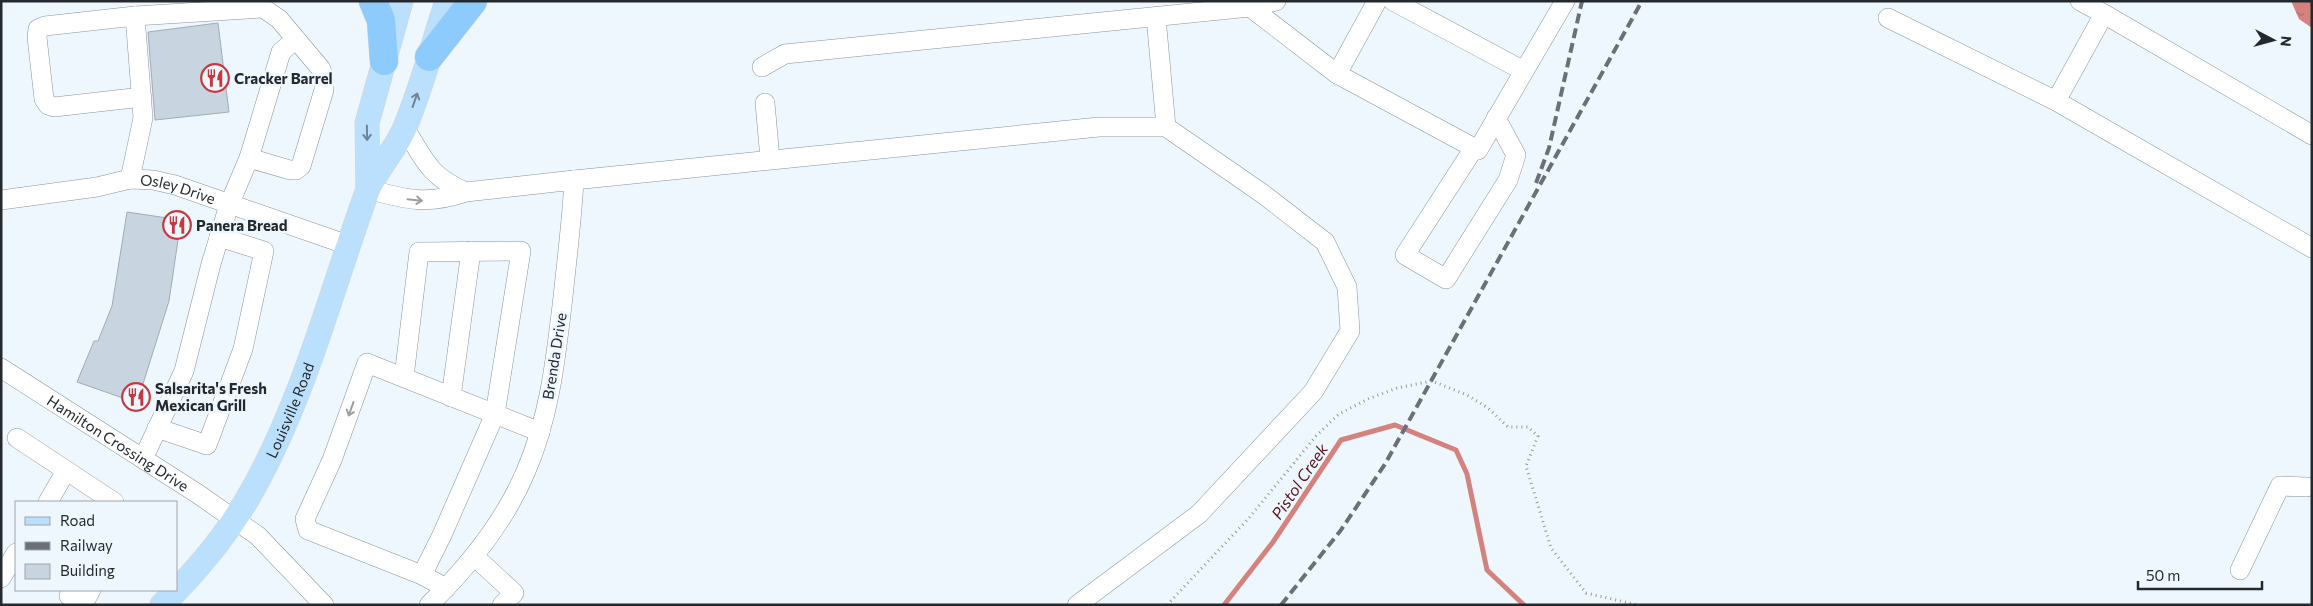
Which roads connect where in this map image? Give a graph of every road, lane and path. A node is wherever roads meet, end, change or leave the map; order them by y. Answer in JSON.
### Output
{"nodes":[{"id":1,"x":373,"y":1,"type":"edge"},
{"id":2,"x":401,"y":1,"type":"edge"},
{"id":3,"x":447,"y":1,"type":"edge"},
{"id":4,"x":473,"y":1,"type":"edge"},
{"id":5,"x":1276,"y":1,"type":"edge"},
{"id":6,"x":1377,"y":1,"type":"edge"},
{"id":7,"x":1393,"y":1,"type":"edge"},
{"id":8,"x":1565,"y":1,"type":"edge"},
{"id":9,"x":2080,"y":1,"type":"edge"},
{"id":10,"x":1250,"y":7,"type":"junction"},
{"id":11,"x":2104,"y":14,"type":"junction"},
{"id":12,"x":135,"y":16,"type":"junction"},
{"id":13,"x":1156,"y":17,"type":"junction"},
{"id":14,"x":1888,"y":18,"type":"dead end"},
{"id":15,"x":296,"y":39,"type":"junction"},
{"id":16,"x":429,"y":57,"type":"junction"},
{"id":17,"x":384,"y":61,"type":"junction"},
{"id":18,"x":762,"y":67,"type":"dead end"},
{"id":19,"x":1524,"y":71,"type":"junction"},
{"id":20,"x":1337,"y":74,"type":"junction"},
{"id":21,"x":142,"y":97,"type":"junction"},
{"id":22,"x":2056,"y":101,"type":"junction"},
{"id":23,"x":766,"y":104,"type":"dead end"},
{"id":24,"x":1496,"y":118,"type":"junction"},
{"id":25,"x":1166,"y":127,"type":"junction"},
{"id":26,"x":405,"y":128,"type":"junction"},
{"id":27,"x":2312,"y":134,"type":"edge"},
{"id":28,"x":1474,"y":148,"type":"junction"},
{"id":29,"x":249,"y":158,"type":"junction"},
{"id":30,"x":770,"y":159,"type":"junction"},
{"id":31,"x":130,"y":179,"type":"junction"},
{"id":32,"x":574,"y":180,"type":"junction"},
{"id":33,"x":368,"y":189,"type":"junction"},
{"id":34,"x":466,"y":192,"type":"junction"},
{"id":35,"x":1,"y":200,"type":"edge"},
{"id":36,"x":229,"y":205,"type":"junction"},
{"id":37,"x":219,"y":237,"type":"junction"},
{"id":38,"x":348,"y":245,"type":"junction"},
{"id":39,"x":2312,"y":248,"type":"edge"},
{"id":40,"x":471,"y":250,"type":"junction"},
{"id":41,"x":1,"y":368,"type":"edge"},
{"id":42,"x":404,"y":377,"type":"junction"},
{"id":43,"x":451,"y":396,"type":"junction"},
{"id":44,"x":494,"y":414,"type":"junction"},
{"id":45,"x":157,"y":428,"type":"junction"},
{"id":46,"x":540,"y":432,"type":"junction"},
{"id":47,"x":17,"y":438,"type":"dead end"},
{"id":48,"x":143,"y":459,"type":"junction"},
{"id":49,"x":66,"y":471,"type":"junction"},
{"id":50,"x":2310,"y":485,"type":"edge"},
{"id":51,"x":49,"y":501,"type":"edge"},
{"id":52,"x":112,"y":501,"type":"edge"},
{"id":53,"x":234,"y":520,"type":"junction"},
{"id":54,"x":474,"y":556,"type":"junction"},
{"id":55,"x":15,"y":559,"type":"edge"},
{"id":56,"x":2240,"y":570,"type":"dead end"},
{"id":57,"x":422,"y":575,"type":"junction"},
{"id":58,"x":1,"y":578,"type":"edge"},
{"id":59,"x":178,"y":587,"type":"edge"},
{"id":60,"x":446,"y":588,"type":"junction"},
{"id":61,"x":91,"y":591,"type":"edge"},
{"id":62,"x":175,"y":591,"type":"edge"},
{"id":63,"x":69,"y":596,"type":"dead end"},
{"id":64,"x":162,"y":605,"type":"edge"},
{"id":65,"x":324,"y":605,"type":"edge"},
{"id":66,"x":428,"y":605,"type":"edge"},
{"id":67,"x":502,"y":605,"type":"edge"},
{"id":68,"x":1077,"y":605,"type":"edge"},
{"id":69,"x":1168,"y":605,"type":"edge"},
{"id":70,"x":1638,"y":605,"type":"edge"}],
"edges":[{"from":1,"to":17,"type":"highway"},
{"from":2,"to":17,"type":"main road","name":"Louisville Road"},
{"from":3,"to":16,"type":"main road","name":"Louisville Road"},
{"from":4,"to":16,"type":"highway"},
{"from":5,"to":10,"type":"street"},
{"from":6,"to":20,"type":"street"},
{"from":7,"to":19,"type":"street"},
{"from":8,"to":19,"type":"street"},
{"from":9,"to":11,"type":"street"},
{"from":10,"to":13,"type":"street"},
{"from":10,"to":20,"type":"street"},
{"from":11,"to":22,"type":"street"},
{"from":11,"to":27,"type":"street"},
{"from":12,"to":15,"type":"street"},
{"from":12,"to":21,"type":"street"},
{"from":12,"to":21,"type":"street"},
{"from":13,"to":18,"type":"street"},
{"from":13,"to":25,"type":"street"},
{"from":14,"to":22,"type":"street"},
{"from":15,"to":29,"type":"street"},
{"from":15,"to":29,"type":"street"},
{"from":26,"to":16,"type":"main road","name":"Louisville Road","one_way":true},
{"from":17,"to":33,"type":"main road","name":"Louisville Road","one_way":true},
{"from":19,"to":24,"type":"street"},
{"from":20,"to":28,"type":"street"},
{"from":21,"to":31,"type":"street"},
{"from":22,"to":39,"type":"street"},
{"from":23,"to":30,"type":"street"},
{"from":24,"to":28,"type":"street"},
{"from":24,"to":28,"type":"street"},
{"from":25,"to":30,"type":"street"},
{"from":25,"to":68,"type":"street"},
{"from":26,"to":33,"type":"main road","name":"Louisville Road"},
{"from":26,"to":34,"type":"street"},
{"from":29,"to":36,"type":"street"},
{"from":30,"to":32,"type":"street"},
{"from":31,"to":35,"type":"street","name":"Osley Drive"},
{"from":31,"to":36,"type":"street","name":"Osley Drive"},
{"from":32,"to":34,"type":"street"},
{"from":32,"to":46,"type":"street","name":"Brenda Drive"},
{"from":33,"to":34,"type":"street","one_way":true},
{"from":33,"to":38,"type":"main road","name":"Louisville Road"},
{"from":36,"to":37,"type":"street"},
{"from":36,"to":38,"type":"street","name":"Osley Drive"},
{"from":37,"to":45,"type":"street"},
{"from":37,"to":45,"type":"street"},
{"from":38,"to":53,"type":"main road","name":"Louisville Road"},
{"from":40,"to":42,"type":"street"},
{"from":40,"to":43,"type":"street"},
{"from":40,"to":44,"type":"street"},
{"from":41,"to":48,"type":"street","name":"Hamilton Crossing Drive"},
{"from":42,"to":43,"type":"street"},
{"from":42,"to":57,"type":"street","one_way":true},
{"from":43,"to":44,"type":"street"},
{"from":44,"to":46,"type":"street"},
{"from":44,"to":57,"type":"street"},
{"from":45,"to":48,"type":"street"},
{"from":46,"to":54,"type":"street","name":"Brenda Drive"},
{"from":47,"to":49,"type":"street"},
{"from":48,"to":53,"type":"street","name":"Hamilton Crossing Drive"},
{"from":49,"to":51,"type":"street"},
{"from":49,"to":52,"type":"street"},
{"from":50,"to":56,"type":"street"},
{"from":53,"to":59,"type":"main road","name":"Louisville Road"},
{"from":53,"to":65,"type":"street","name":"Hamilton Crossing Drive"},
{"from":54,"to":60,"type":"street","name":"Brenda Drive"},
{"from":54,"to":67,"type":"street"},
{"from":55,"to":58,"type":"street"},
{"from":57,"to":60,"type":"street"},
{"from":60,"to":66,"type":"street","name":"Brenda Drive"},
{"from":61,"to":63,"type":"street"},
{"from":62,"to":64,"type":"main road","name":"Louisville Road"},
{"from":69,"to":70,"type":"path"}]}
